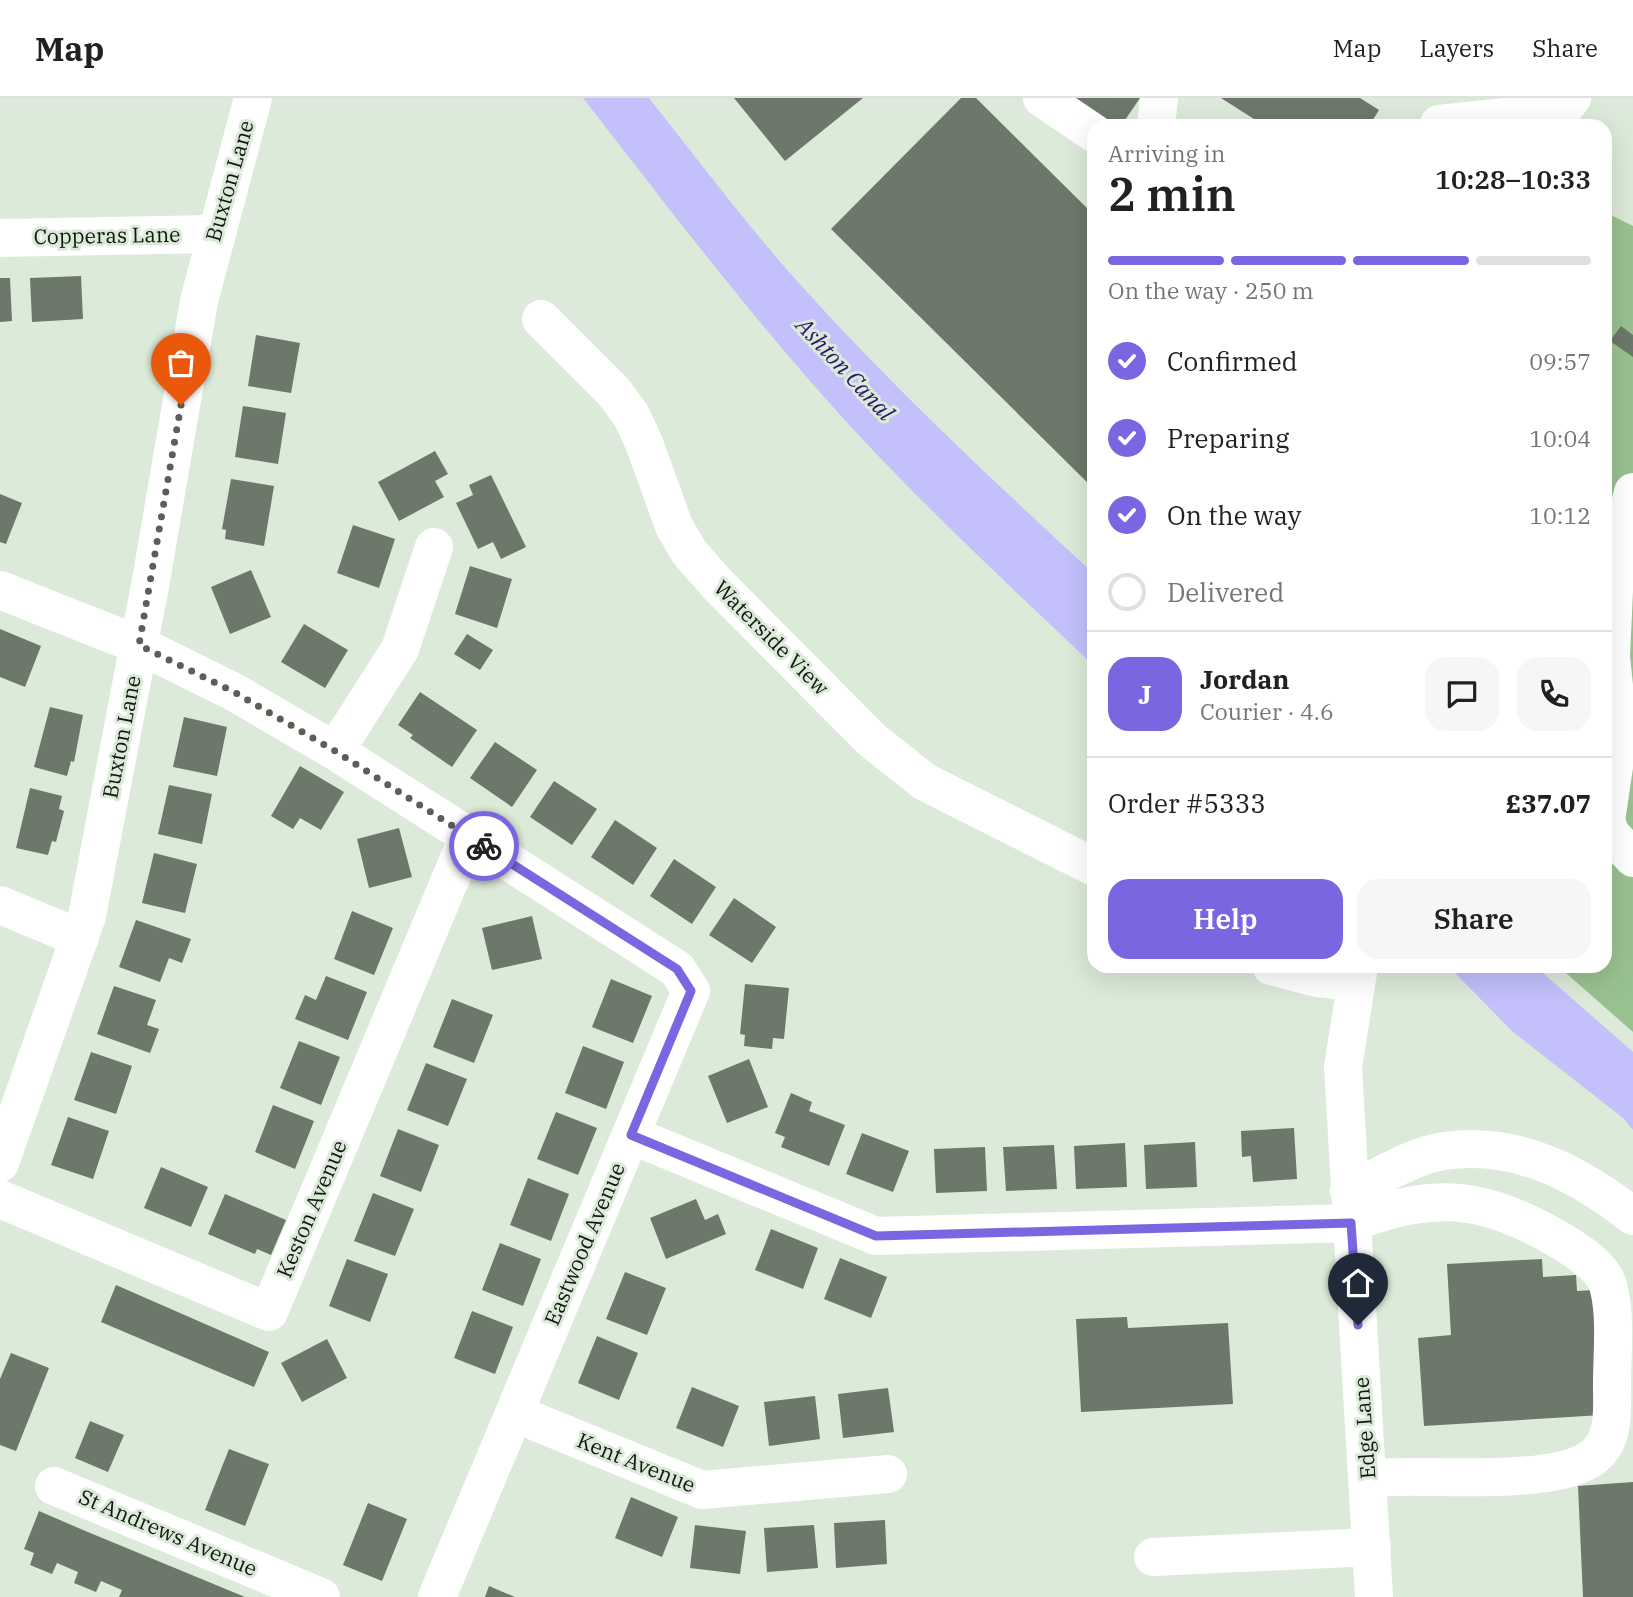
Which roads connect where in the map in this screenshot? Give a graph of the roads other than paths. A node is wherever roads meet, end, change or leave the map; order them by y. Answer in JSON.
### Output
{"nodes":[{"id":1,"x":253,"y":98,"type":"edge"},
{"id":2,"x":1042,"y":98,"type":"edge"},
{"id":3,"x":1159,"y":98,"type":"edge"},
{"id":4,"x":1572,"y":98,"type":"edge"},
{"id":5,"x":1438,"y":116,"type":"edge"},
{"id":6,"x":1157,"y":119,"type":"edge"},
{"id":7,"x":1087,"y":128,"type":"edge"},
{"id":8,"x":215,"y":234,"type":"junction"},
{"id":9,"x":0,"y":238,"type":"edge"},
{"id":10,"x":541,"y":319,"type":"dead end"},
{"id":11,"x":1612,"y":481,"type":"edge"},
{"id":12,"x":1633,"y":491,"type":"edge"},
{"id":13,"x":434,"y":547,"type":"dead end"},
{"id":14,"x":0,"y":590,"type":"edge"},
{"id":15,"x":1612,"y":640,"type":"edge"},
{"id":16,"x":139,"y":645,"type":"junction"},
{"id":17,"x":1612,"y":666,"type":"edge"},
{"id":18,"x":335,"y":751,"type":"junction"},
{"id":19,"x":1612,"y":777,"type":"edge"},
{"id":20,"x":1612,"y":835,"type":"edge"},
{"id":21,"x":468,"y":837,"type":"junction"},
{"id":22,"x":1633,"y":858,"type":"edge"},
{"id":23,"x":1087,"y":863,"type":"edge"},
{"id":24,"x":0,"y":905,"type":"edge"},
{"id":25,"x":80,"y":938,"type":"junction"},
{"id":26,"x":1298,"y":973,"type":"edge"},
{"id":27,"x":1357,"y":974,"type":"edge"},
{"id":28,"x":631,"y":1135,"type":"junction"},
{"id":29,"x":0,"y":1163,"type":"edge"},
{"id":30,"x":0,"y":1199,"type":"edge"},
{"id":31,"x":1350,"y":1207,"type":"junction"},
{"id":32,"x":1633,"y":1216,"type":"edge"},
{"id":33,"x":514,"y":1413,"type":"junction"},
{"id":34,"x":888,"y":1474,"type":"dead end"},
{"id":35,"x":1368,"y":1478,"type":"junction"},
{"id":36,"x":54,"y":1486,"type":"dead end"},
{"id":37,"x":1372,"y":1547,"type":"junction"},
{"id":38,"x":1153,"y":1557,"type":"dead end"},
{"id":39,"x":321,"y":1597,"type":"edge"},
{"id":40,"x":437,"y":1597,"type":"edge"},
{"id":41,"x":1374,"y":1597,"type":"edge"}],
"edges":[{"from":1,"to":8,"type":"street","name":"Buxton Lane"},
{"from":2,"to":7,"type":"street"},
{"from":3,"to":6,"type":"street"},
{"from":4,"to":5,"type":"street"},
{"from":8,"to":9,"type":"street","name":"Copperas Lane"},
{"from":8,"to":16,"type":"street","name":"Buxton Lane"},
{"from":10,"to":23,"type":"street","name":"Waterside View"},
{"from":11,"to":12,"type":"street"},
{"from":12,"to":15,"type":"street"},
{"from":13,"to":18,"type":"street"},
{"from":14,"to":16,"type":"street","name":"Eastwood Avenue"},
{"from":16,"to":18,"type":"street","name":"Eastwood Avenue"},
{"from":16,"to":25,"type":"street","name":"Buxton Lane"},
{"from":17,"to":19,"type":"street"},
{"from":18,"to":21,"type":"street","name":"Eastwood Avenue"},
{"from":20,"to":22,"type":"street"},
{"from":21,"to":28,"type":"street","name":"Eastwood Avenue"},
{"from":21,"to":30,"type":"street","name":"Keston Avenue"},
{"from":24,"to":25,"type":"street"},
{"from":25,"to":29,"type":"street","name":"Buxton Lane"},
{"from":26,"to":27,"type":"street"},
{"from":27,"to":31,"type":"street","name":"Edge Lane"},
{"from":28,"to":31,"type":"street"},
{"from":28,"to":33,"type":"street","name":"Eastwood Avenue"},
{"from":31,"to":32,"type":"street"},
{"from":31,"to":35,"type":"street","name":"Edge Lane"},
{"from":31,"to":35,"type":"street"},
{"from":33,"to":34,"type":"street","name":"Kent Avenue"},
{"from":33,"to":40,"type":"street","name":"Eastwood Avenue"},
{"from":35,"to":37,"type":"street","name":"Edge Lane"},
{"from":36,"to":39,"type":"street","name":"St Andrews Avenue"},
{"from":37,"to":38,"type":"street"},
{"from":37,"to":41,"type":"street","name":"Edge Lane"}]}
